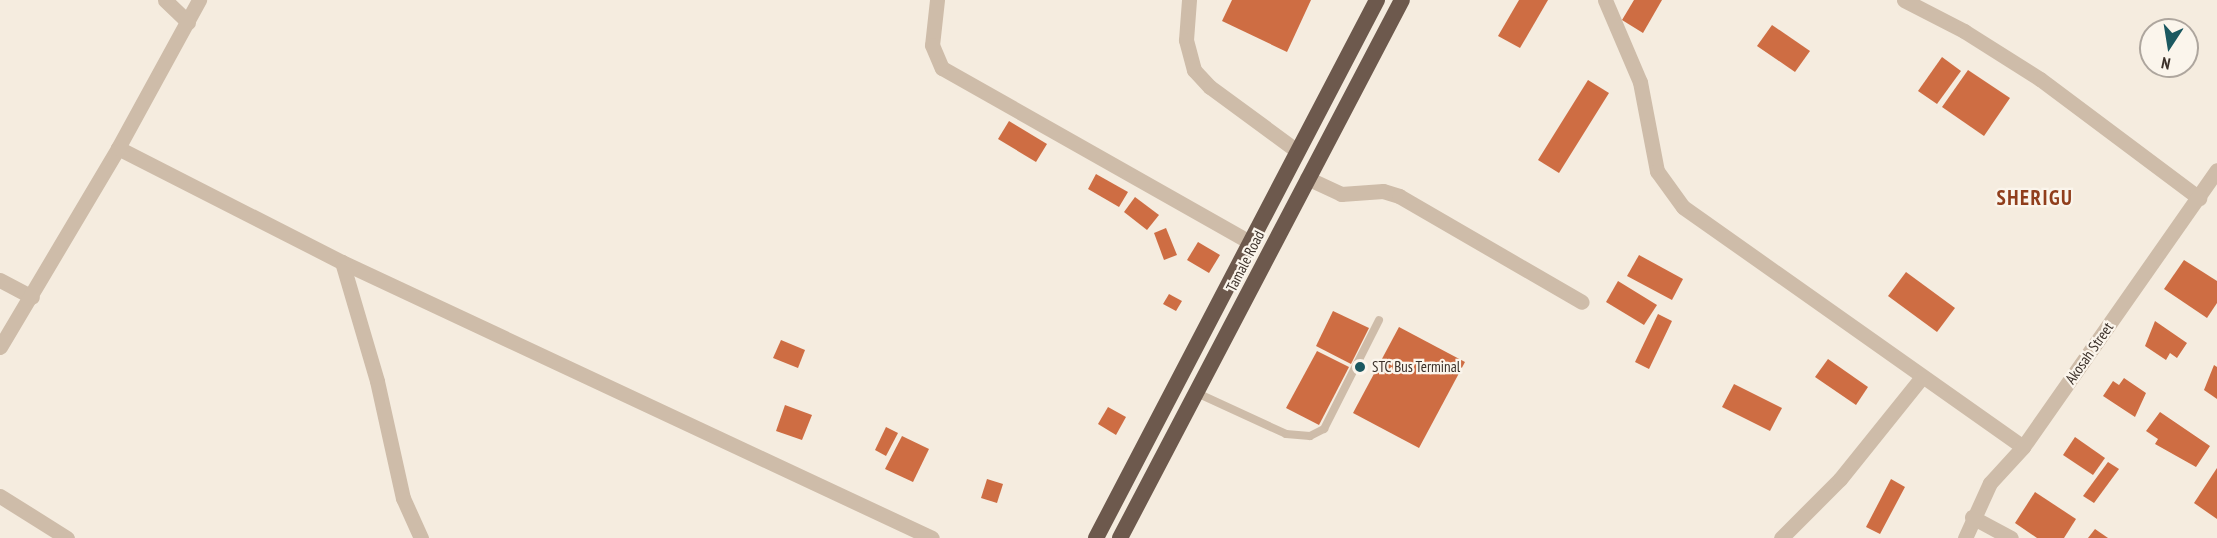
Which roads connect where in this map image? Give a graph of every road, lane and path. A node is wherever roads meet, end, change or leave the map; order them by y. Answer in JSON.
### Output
{"nodes":[{"id":1,"x":165,"y":0,"type":"edge"},
{"id":2,"x":199,"y":0,"type":"edge"},
{"id":3,"x":937,"y":0,"type":"edge"},
{"id":4,"x":1189,"y":0,"type":"edge"},
{"id":5,"x":1377,"y":0,"type":"edge"},
{"id":6,"x":1402,"y":0,"type":"edge"},
{"id":7,"x":1605,"y":0,"type":"edge"},
{"id":8,"x":1904,"y":0,"type":"edge"},
{"id":9,"x":188,"y":22,"type":"junction"},
{"id":10,"x":118,"y":148,"type":"junction"},
{"id":11,"x":1297,"y":152,"type":"junction"},
{"id":12,"x":2217,"y":170,"type":"edge"},
{"id":13,"x":1307,"y":178,"type":"junction"},
{"id":14,"x":2199,"y":198,"type":"junction"},
{"id":15,"x":1251,"y":243,"type":"junction"},
{"id":16,"x":342,"y":262,"type":"junction"},
{"id":17,"x":0,"y":280,"type":"edge"},
{"id":18,"x":32,"y":297,"type":"junction"},
{"id":19,"x":1581,"y":302,"type":"dead end"},
{"id":20,"x":1379,"y":320,"type":"dead end"},
{"id":21,"x":0,"y":346,"type":"edge"},
{"id":22,"x":1188,"y":363,"type":"junction"},
{"id":23,"x":1208,"y":373,"type":"junction"},
{"id":24,"x":1922,"y":377,"type":"junction"},
{"id":25,"x":1197,"y":393,"type":"junction"},
{"id":26,"x":2023,"y":447,"type":"junction"},
{"id":27,"x":0,"y":496,"type":"edge"},
{"id":28,"x":1972,"y":517,"type":"junction"},
{"id":29,"x":67,"y":538,"type":"edge"},
{"id":30,"x":422,"y":538,"type":"edge"},
{"id":31,"x":932,"y":538,"type":"edge"},
{"id":32,"x":1096,"y":538,"type":"edge"},
{"id":33,"x":1120,"y":538,"type":"edge"},
{"id":34,"x":1781,"y":538,"type":"edge"},
{"id":35,"x":1965,"y":538,"type":"edge"},
{"id":36,"x":2012,"y":538,"type":"edge"}],
"edges":[{"from":1,"to":9,"type":"street"},
{"from":2,"to":9,"type":"street"},
{"from":3,"to":15,"type":"street"},
{"from":4,"to":11,"type":"street"},
{"from":5,"to":11,"type":"highway","name":"Tamale Road"},
{"from":6,"to":13,"type":"highway","name":"Tamale Road"},
{"from":7,"to":24,"type":"street"},
{"from":8,"to":14,"type":"street"},
{"from":9,"to":10,"type":"street"},
{"from":10,"to":16,"type":"street"},
{"from":10,"to":18,"type":"street"},
{"from":11,"to":15,"type":"highway","name":"Tamale Road"},
{"from":12,"to":14,"type":"street","name":"Akosah Street"},
{"from":13,"to":19,"type":"street"},
{"from":13,"to":23,"type":"highway","name":"Tamale Road"},
{"from":14,"to":26,"type":"street","name":"Akosah Street"},
{"from":15,"to":22,"type":"highway","name":"Tamale Road"},
{"from":16,"to":30,"type":"street"},
{"from":16,"to":31,"type":"street"},
{"from":17,"to":18,"type":"street"},
{"from":18,"to":21,"type":"street"},
{"from":20,"to":25,"type":"lane"},
{"from":22,"to":23,"type":"highway"},
{"from":22,"to":32,"type":"highway","name":"Tamale Road"},
{"from":23,"to":25,"type":"highway","name":"Tamale Road"},
{"from":24,"to":26,"type":"street"},
{"from":24,"to":34,"type":"street"},
{"from":25,"to":33,"type":"highway","name":"Tamale Road"},
{"from":26,"to":28,"type":"street","name":"Akosah Street"},
{"from":27,"to":29,"type":"street"},
{"from":28,"to":35,"type":"street","name":"Akosah Street"},
{"from":28,"to":36,"type":"street"}]}
